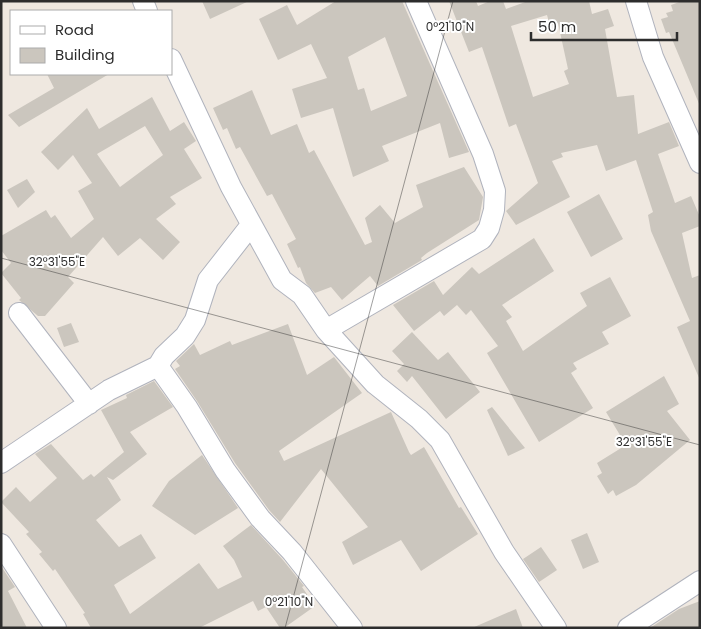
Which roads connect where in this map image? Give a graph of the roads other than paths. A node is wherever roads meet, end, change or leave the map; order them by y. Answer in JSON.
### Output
{"nodes":[{"id":1,"x":416,"y":1,"type":"edge"},
{"id":2,"x":636,"y":1,"type":"edge"},
{"id":3,"x":172,"y":61,"type":"edge"},
{"id":4,"x":700,"y":163,"type":"edge"},
{"id":5,"x":250,"y":225,"type":"junction"},
{"id":6,"x":18,"y":313,"type":"dead end"},
{"id":7,"x":326,"y":330,"type":"junction"},
{"id":8,"x":158,"y":366,"type":"junction"},
{"id":9,"x":89,"y":404,"type":"junction"},
{"id":10,"x":1,"y":463,"type":"edge"},
{"id":11,"x":1,"y":544,"type":"edge"},
{"id":12,"x":700,"y":581,"type":"edge"},
{"id":13,"x":56,"y":628,"type":"edge"},
{"id":14,"x":352,"y":628,"type":"edge"},
{"id":15,"x":556,"y":628,"type":"edge"},
{"id":16,"x":628,"y":628,"type":"edge"}],
"edges":[{"from":1,"to":7,"type":"street"},
{"from":2,"to":4,"type":"street"},
{"from":3,"to":5,"type":"street"},
{"from":5,"to":7,"type":"street"},
{"from":5,"to":8,"type":"street"},
{"from":6,"to":9,"type":"street"},
{"from":7,"to":15,"type":"street"},
{"from":8,"to":9,"type":"street"},
{"from":8,"to":14,"type":"street"},
{"from":9,"to":10,"type":"street"},
{"from":11,"to":13,"type":"street"},
{"from":12,"to":16,"type":"street"}]}
